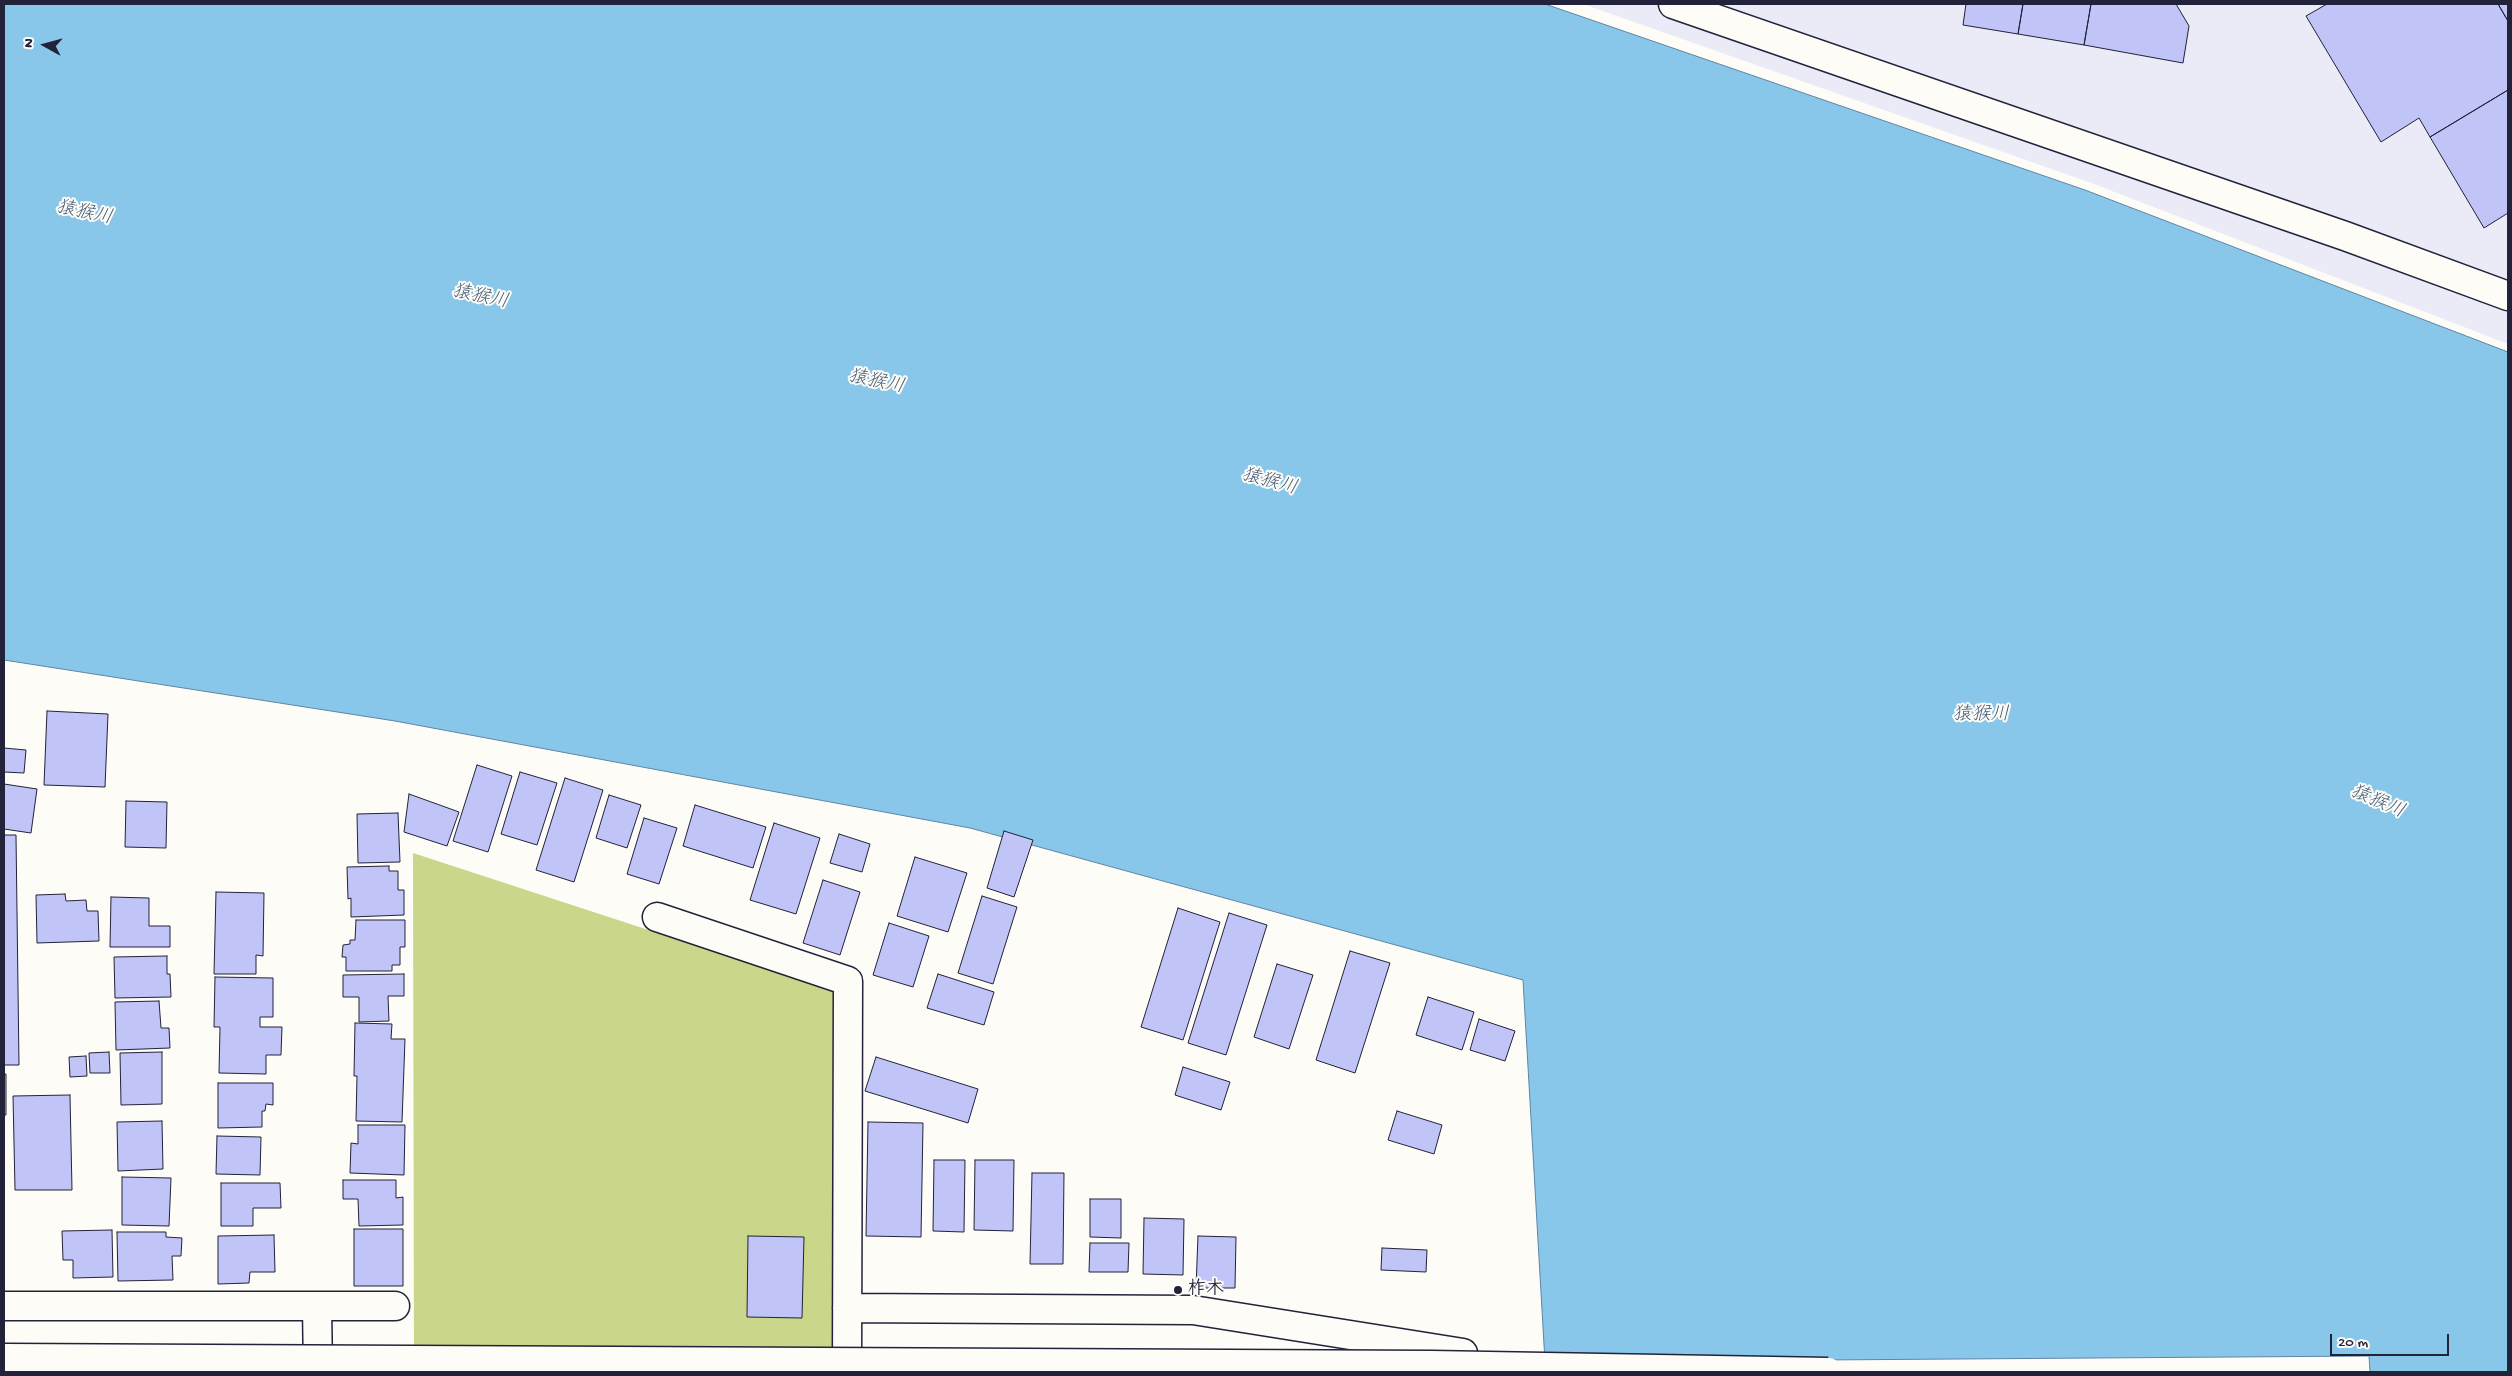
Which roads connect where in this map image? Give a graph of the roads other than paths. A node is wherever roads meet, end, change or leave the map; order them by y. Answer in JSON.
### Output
{"nodes":[{"id":1,"x":1672,"y":4,"type":"edge"},
{"id":2,"x":2508,"y":296,"type":"edge"},
{"id":3,"x":656,"y":917,"type":"dead end"},
{"id":4,"x":4,"y":1306,"type":"edge"},
{"id":5,"x":317,"y":1306,"type":"junction"},
{"id":6,"x":395,"y":1306,"type":"dead end"},
{"id":7,"x":847,"y":1308,"type":"junction"},
{"id":8,"x":4,"y":1358,"type":"edge"},
{"id":9,"x":318,"y":1372,"type":"edge"},
{"id":10,"x":847,"y":1372,"type":"edge"},
{"id":11,"x":1464,"y":1372,"type":"edge"},
{"id":12,"x":1828,"y":1372,"type":"edge"}],
"edges":[{"from":1,"to":2,"type":"main road"},
{"from":3,"to":7,"type":"main road"},
{"from":4,"to":5,"type":"main road"},
{"from":5,"to":6,"type":"main road"},
{"from":5,"to":9,"type":"main road"},
{"from":7,"to":10,"type":"main road"},
{"from":7,"to":11,"type":"main road"},
{"from":8,"to":12,"type":"main road","bridge":true}]}
